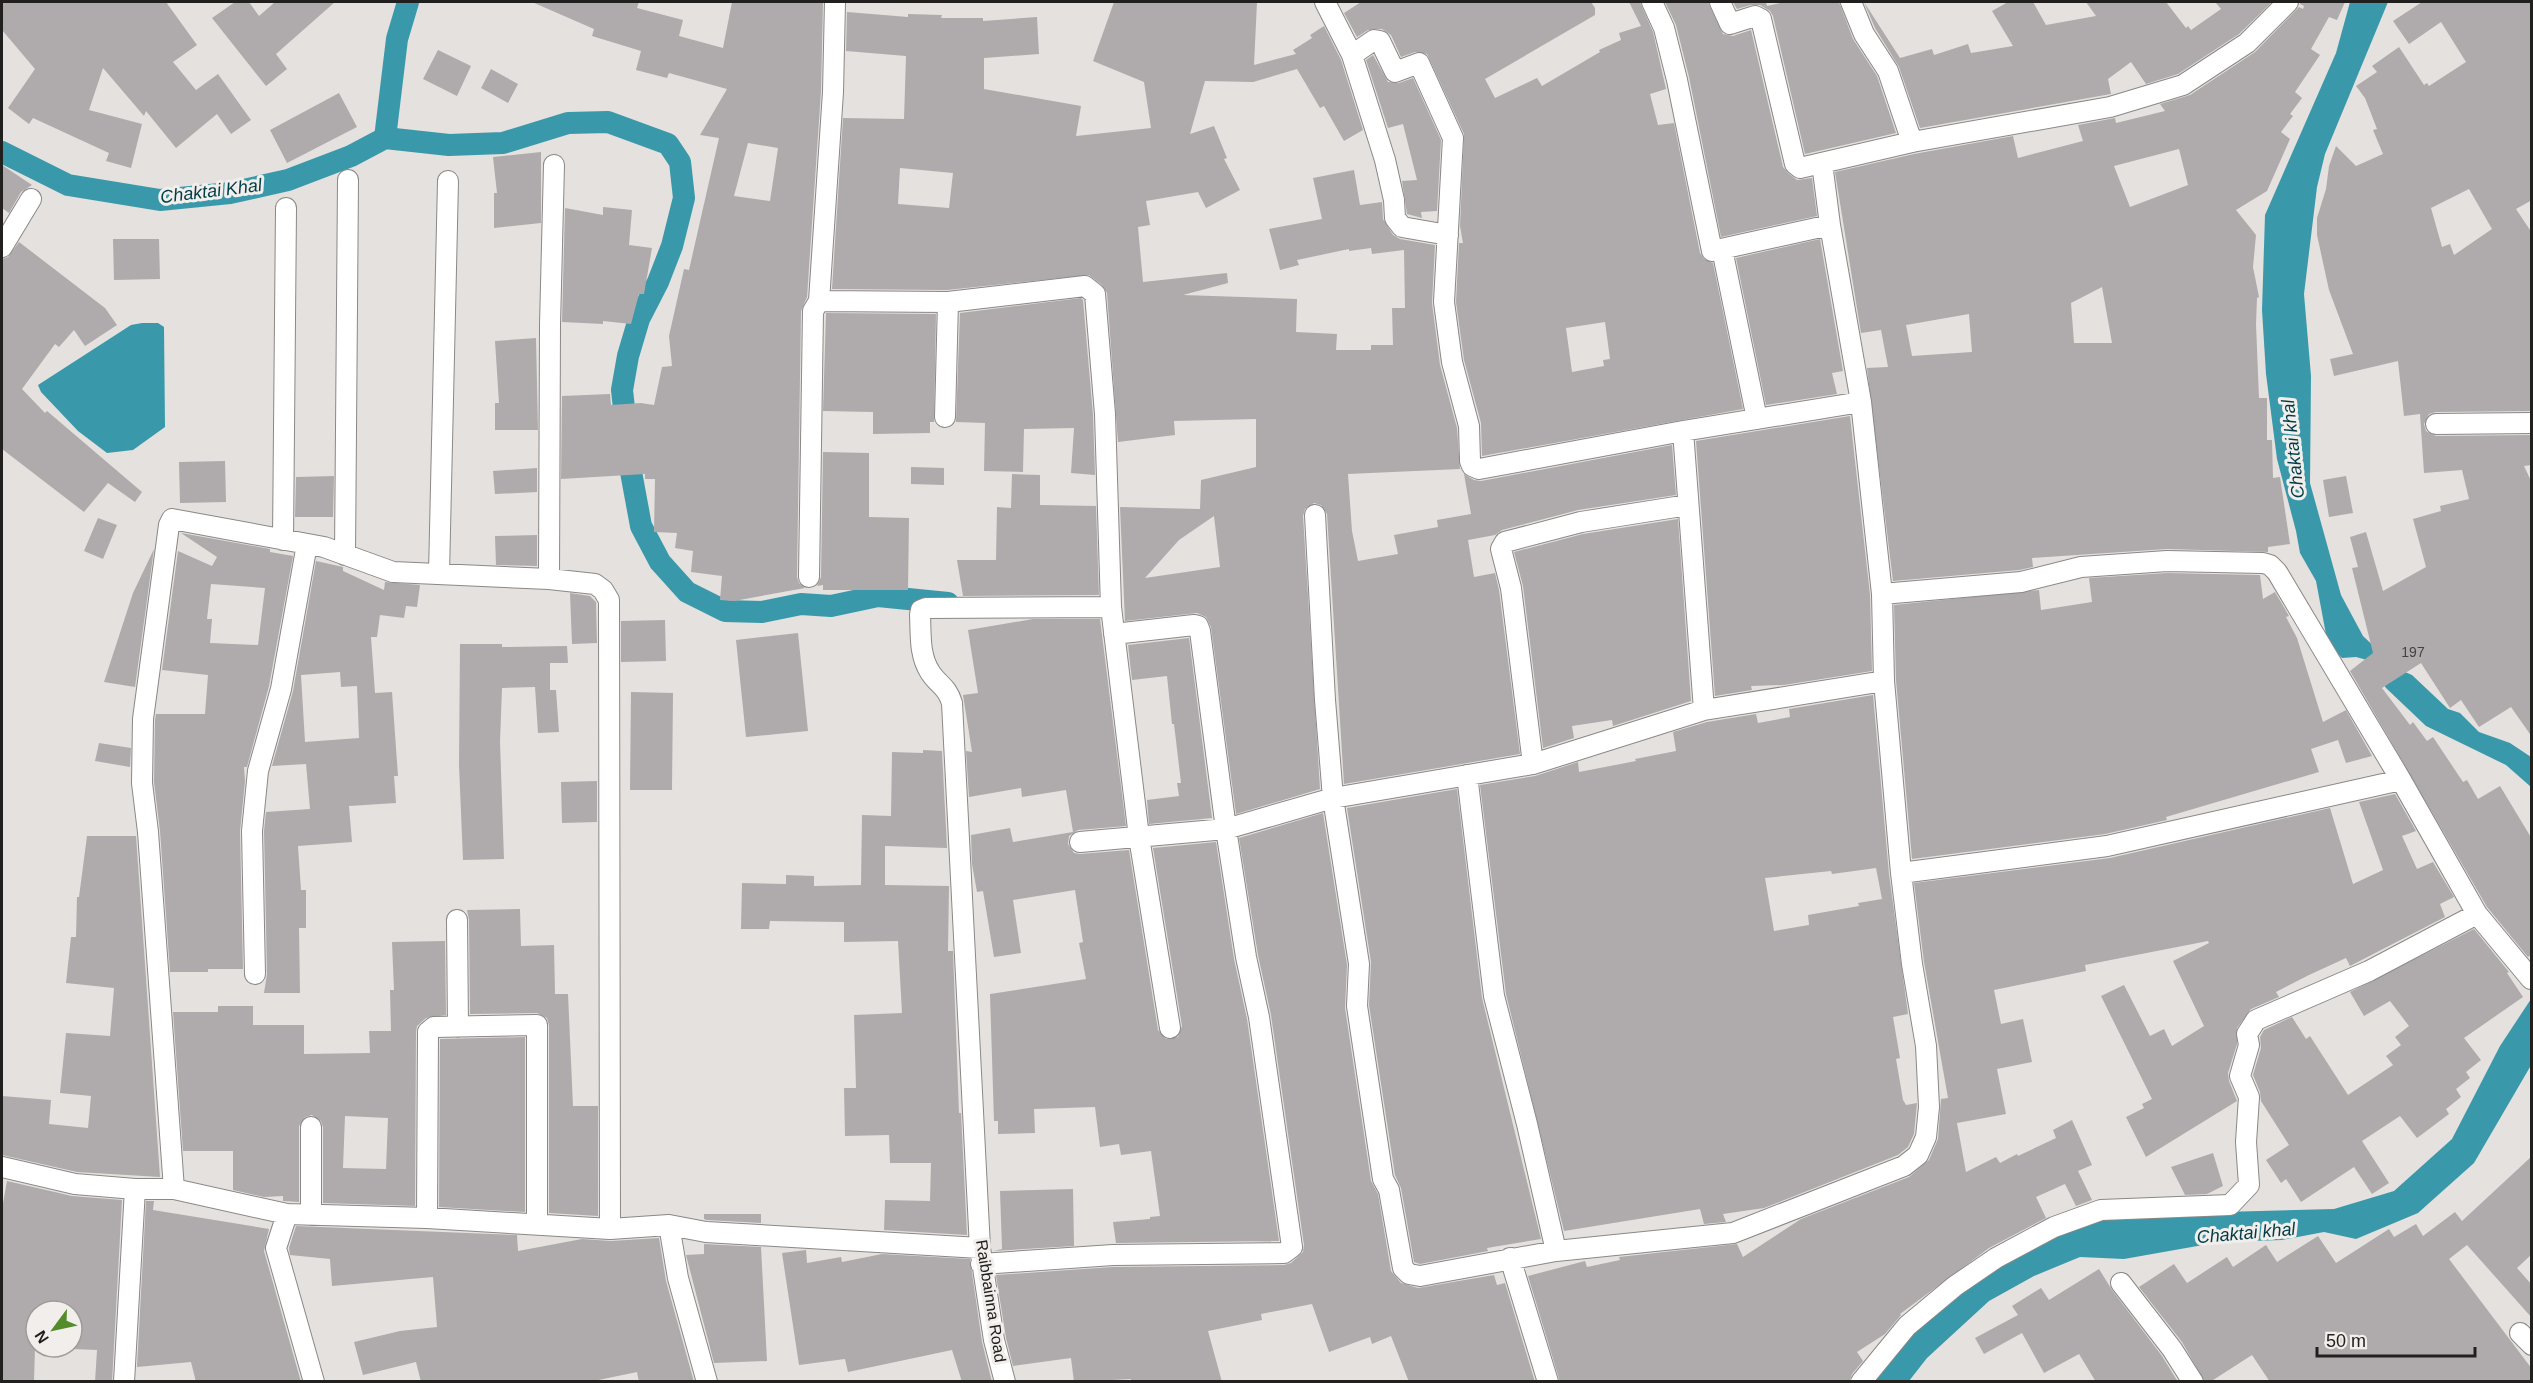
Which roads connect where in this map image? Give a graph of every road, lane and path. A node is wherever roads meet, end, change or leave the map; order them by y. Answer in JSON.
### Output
{"nodes":[{"id":1,"x":835,"y":2,"type":"edge"},
{"id":2,"x":1324,"y":2,"type":"edge"},
{"id":3,"x":1652,"y":2,"type":"edge"},
{"id":4,"x":1720,"y":2,"type":"edge"},
{"id":5,"x":1851,"y":2,"type":"edge"},
{"id":6,"x":2288,"y":2,"type":"edge"},
{"id":7,"x":1352,"y":55,"type":"junction"},
{"id":8,"x":1912,"y":142,"type":"junction"},
{"id":9,"x":1822,"y":163,"type":"junction"},
{"id":10,"x":554,"y":165,"type":"dead end"},
{"id":11,"x":348,"y":180,"type":"dead end"},
{"id":12,"x":447,"y":181,"type":"dead end"},
{"id":13,"x":31,"y":200,"type":"dead end"},
{"id":14,"x":286,"y":208,"type":"dead end"},
{"id":15,"x":1830,"y":225,"type":"junction"},
{"id":16,"x":1448,"y":235,"type":"junction"},
{"id":17,"x":2,"y":247,"type":"edge"},
{"id":18,"x":1722,"y":249,"type":"junction"},
{"id":19,"x":819,"y":301,"type":"junction"},
{"id":20,"x":948,"y":302,"type":"junction"},
{"id":21,"x":1861,"y":402,"type":"junction"},
{"id":22,"x":945,"y":417,"type":"dead end"},
{"id":23,"x":1758,"y":419,"type":"junction"},
{"id":24,"x":2532,"y":423,"type":"edge"},
{"id":25,"x":2436,"y":424,"type":"dead end"},
{"id":26,"x":1683,"y":431,"type":"junction"},
{"id":27,"x":1688,"y":505,"type":"junction"},
{"id":28,"x":1315,"y":514,"type":"dead end"},
{"id":29,"x":283,"y":540,"type":"junction"},
{"id":30,"x":307,"y":544,"type":"junction"},
{"id":31,"x":345,"y":555,"type":"junction"},
{"id":32,"x":439,"y":574,"type":"junction"},
{"id":33,"x":809,"y":577,"type":"dead end"},
{"id":34,"x":549,"y":579,"type":"junction"},
{"id":35,"x":1882,"y":594,"type":"junction"},
{"id":36,"x":1111,"y":607,"type":"junction"},
{"id":37,"x":1114,"y":634,"type":"junction"},
{"id":38,"x":1884,"y":681,"type":"junction"},
{"id":39,"x":1704,"y":710,"type":"junction"},
{"id":40,"x":1533,"y":764,"type":"junction"},
{"id":41,"x":1467,"y":775,"type":"junction"},
{"id":42,"x":2401,"y":780,"type":"junction"},
{"id":43,"x":1333,"y":798,"type":"junction"},
{"id":44,"x":1226,"y":829,"type":"junction"},
{"id":45,"x":1139,"y":837,"type":"junction"},
{"id":46,"x":1080,"y":842,"type":"dead end"},
{"id":47,"x":1901,"y":873,"type":"junction"},
{"id":48,"x":2477,"y":914,"type":"junction"},
{"id":49,"x":457,"y":921,"type":"dead end"},
{"id":50,"x":255,"y":974,"type":"dead end"},
{"id":51,"x":2531,"y":979,"type":"edge"},
{"id":52,"x":458,"y":1027,"type":"junction"},
{"id":53,"x":1170,"y":1028,"type":"dead end"},
{"id":54,"x":311,"y":1126,"type":"dead end"},
{"id":55,"x":2,"y":1167,"type":"edge"},
{"id":56,"x":2,"y":1175,"type":"edge"},
{"id":57,"x":135,"y":1189,"type":"junction"},
{"id":58,"x":174,"y":1189,"type":"junction"},
{"id":59,"x":287,"y":1214,"type":"junction"},
{"id":60,"x":311,"y":1215,"type":"junction"},
{"id":61,"x":427,"y":1218,"type":"junction"},
{"id":62,"x":537,"y":1224,"type":"junction"},
{"id":63,"x":669,"y":1226,"type":"junction"},
{"id":64,"x":610,"y":1229,"type":"junction"},
{"id":65,"x":1556,"y":1251,"type":"junction"},
{"id":66,"x":981,"y":1256,"type":"junction"},
{"id":67,"x":1510,"y":1258,"type":"junction"},
{"id":68,"x":2121,"y":1283,"type":"dead end"},
{"id":69,"x":124,"y":1382,"type":"edge"},
{"id":70,"x":314,"y":1382,"type":"edge"},
{"id":71,"x":707,"y":1382,"type":"edge"},
{"id":72,"x":1005,"y":1382,"type":"edge"},
{"id":73,"x":1548,"y":1382,"type":"edge"},
{"id":74,"x":1861,"y":1382,"type":"edge"},
{"id":75,"x":2193,"y":1382,"type":"edge"}],
"edges":[{"from":1,"to":19,"type":"street"},
{"from":2,"to":7,"type":"street"},
{"from":3,"to":18,"type":"street"},
{"from":4,"to":9,"type":"street"},
{"from":5,"to":8,"type":"street"},
{"from":6,"to":8,"type":"street"},
{"from":7,"to":16,"type":"street"},
{"from":7,"to":16,"type":"street"},
{"from":8,"to":9,"type":"street"},
{"from":9,"to":15,"type":"street"},
{"from":10,"to":34,"type":"street"},
{"from":11,"to":31,"type":"street"},
{"from":12,"to":32,"type":"street"},
{"from":13,"to":17,"type":"street"},
{"from":14,"to":29,"type":"street"},
{"from":15,"to":18,"type":"street"},
{"from":15,"to":21,"type":"street"},
{"from":16,"to":26,"type":"street"},
{"from":18,"to":23,"type":"street"},
{"from":19,"to":20,"type":"street"},
{"from":19,"to":33,"type":"street"},
{"from":20,"to":22,"type":"street"},
{"from":20,"to":36,"type":"street"},
{"from":21,"to":23,"type":"street"},
{"from":21,"to":35,"type":"street"},
{"from":23,"to":26,"type":"street"},
{"from":24,"to":25,"type":"street"},
{"from":26,"to":27,"type":"street"},
{"from":27,"to":39,"type":"street"},
{"from":27,"to":40,"type":"street"},
{"from":28,"to":43,"type":"street"},
{"from":29,"to":30,"type":"street"},
{"from":29,"to":58,"type":"street"},
{"from":30,"to":31,"type":"street"},
{"from":30,"to":50,"type":"street"},
{"from":31,"to":32,"type":"street"},
{"from":32,"to":34,"type":"street"},
{"from":34,"to":64,"type":"street"},
{"from":35,"to":38,"type":"street"},
{"from":35,"to":42,"type":"street"},
{"from":36,"to":37,"type":"street"},
{"from":36,"to":66,"type":"street","name":"Raibbainna Road"},
{"from":37,"to":44,"type":"street"},
{"from":37,"to":45,"type":"street"},
{"from":38,"to":39,"type":"street"},
{"from":38,"to":47,"type":"street"},
{"from":39,"to":40,"type":"street"},
{"from":40,"to":41,"type":"street"},
{"from":41,"to":43,"type":"street"},
{"from":41,"to":65,"type":"street"},
{"from":42,"to":47,"type":"street"},
{"from":42,"to":48,"type":"street"},
{"from":43,"to":44,"type":"street"},
{"from":43,"to":67,"type":"street"},
{"from":44,"to":45,"type":"street"},
{"from":44,"to":66,"type":"street"},
{"from":45,"to":46,"type":"street"},
{"from":45,"to":53,"type":"street"},
{"from":47,"to":65,"type":"street"},
{"from":48,"to":51,"type":"street"},
{"from":48,"to":74,"type":"street"},
{"from":49,"to":52,"type":"street"},
{"from":52,"to":61,"type":"street"},
{"from":52,"to":62,"type":"street"},
{"from":54,"to":60,"type":"street"},
{"from":55,"to":56,"type":"street"},
{"from":55,"to":57,"type":"street"},
{"from":57,"to":58,"type":"street"},
{"from":57,"to":69,"type":"street"},
{"from":58,"to":59,"type":"street"},
{"from":59,"to":60,"type":"street"},
{"from":59,"to":70,"type":"street"},
{"from":60,"to":61,"type":"street"},
{"from":61,"to":62,"type":"street"},
{"from":62,"to":64,"type":"street"},
{"from":63,"to":64,"type":"street"},
{"from":63,"to":66,"type":"street"},
{"from":63,"to":71,"type":"street"},
{"from":65,"to":67,"type":"street"},
{"from":66,"to":72,"type":"street","name":"Raibbainna Road"},
{"from":67,"to":73,"type":"street"},
{"from":68,"to":75,"type":"street"}]}
